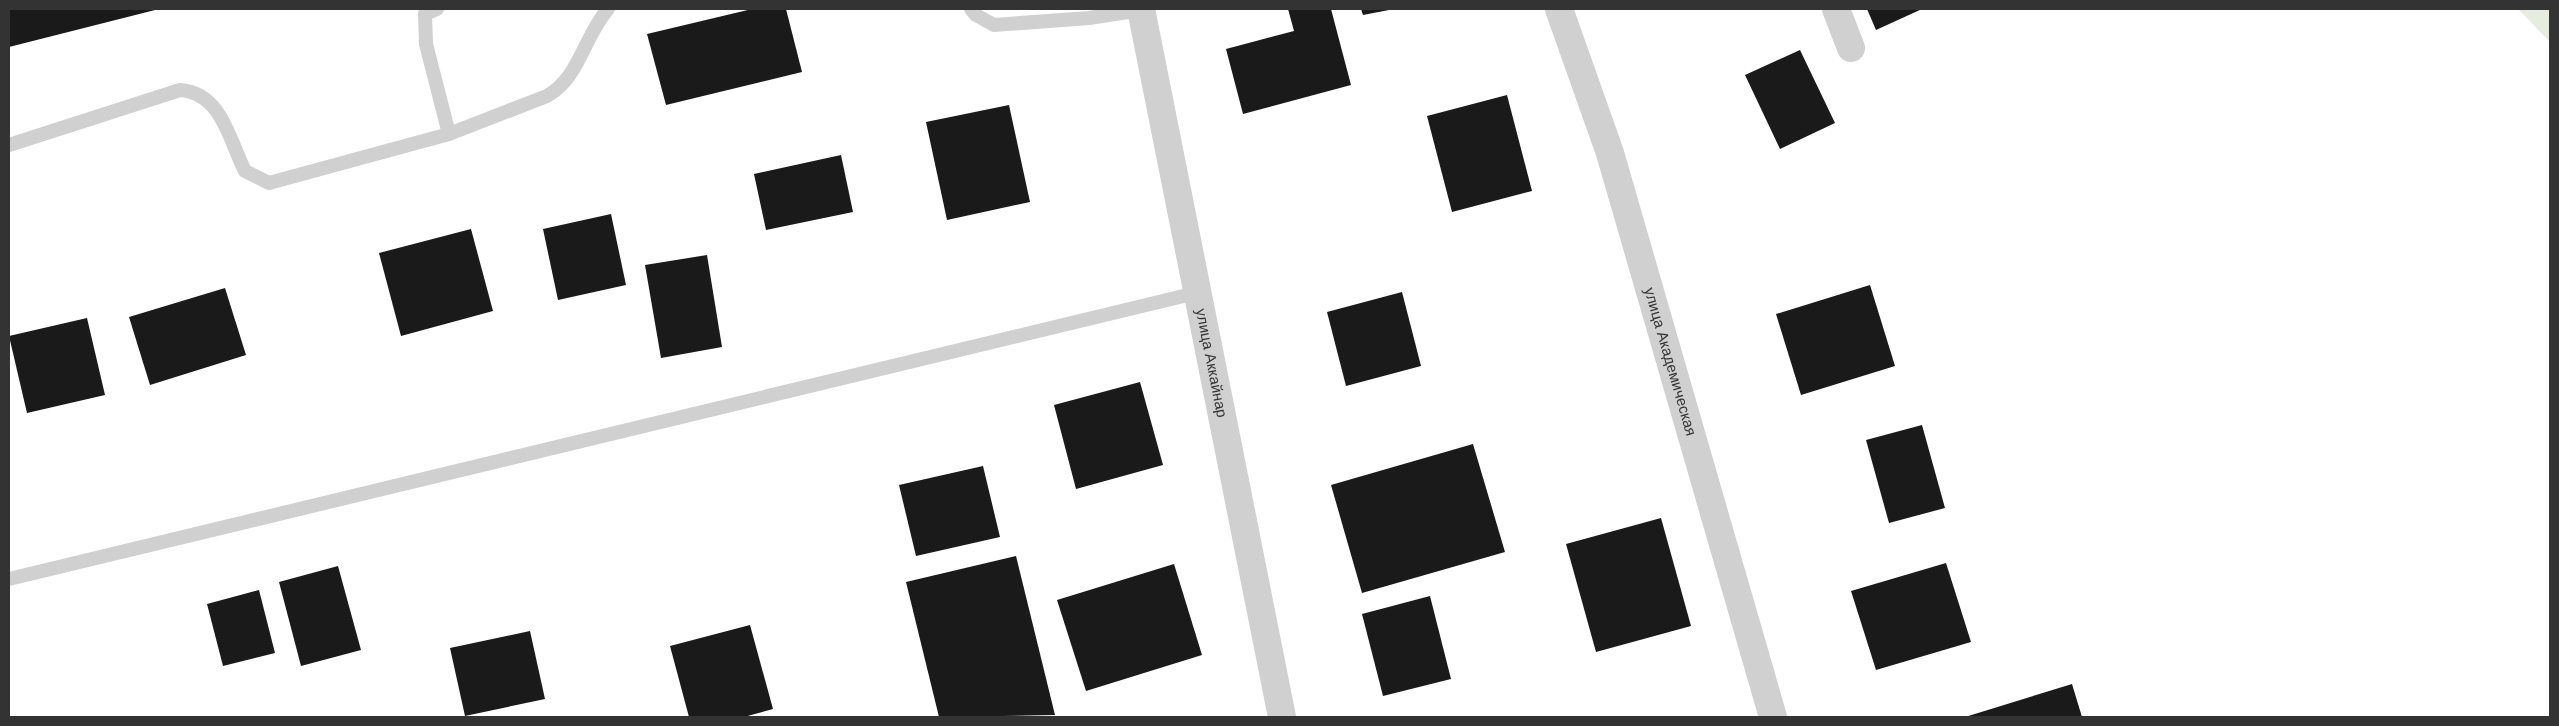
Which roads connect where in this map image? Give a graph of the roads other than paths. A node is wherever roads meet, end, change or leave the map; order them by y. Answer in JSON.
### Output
{"nodes":[{"id":1,"x":437,"y":9,"type":"edge"},
{"id":2,"x":608,"y":9,"type":"edge"},
{"id":3,"x":971,"y":9,"type":"edge"},
{"id":4,"x":1141,"y":9,"type":"edge"},
{"id":5,"x":1559,"y":9,"type":"edge"},
{"id":6,"x":1836,"y":9,"type":"edge"},
{"id":7,"x":1851,"y":48,"type":"dead end"},
{"id":8,"x":448,"y":134,"type":"junction"},
{"id":9,"x":9,"y":145,"type":"edge"},
{"id":10,"x":1196,"y":293,"type":"junction"},
{"id":11,"x":9,"y":578,"type":"edge"},
{"id":12,"x":1282,"y":717,"type":"edge"},
{"id":13,"x":1773,"y":717,"type":"edge"}],
"edges":[{"from":1,"to":8,"type":"lane"},
{"from":2,"to":8,"type":"lane"},
{"from":3,"to":4,"type":"lane"},
{"from":4,"to":10,"type":"street","name":"улица Аккайнар"},
{"from":5,"to":13,"type":"street","name":"улица Академическая"},
{"from":6,"to":7,"type":"street"},
{"from":8,"to":9,"type":"lane"},
{"from":10,"to":11,"type":"lane"},
{"from":10,"to":12,"type":"street","name":"улица Аккайнар"}]}
